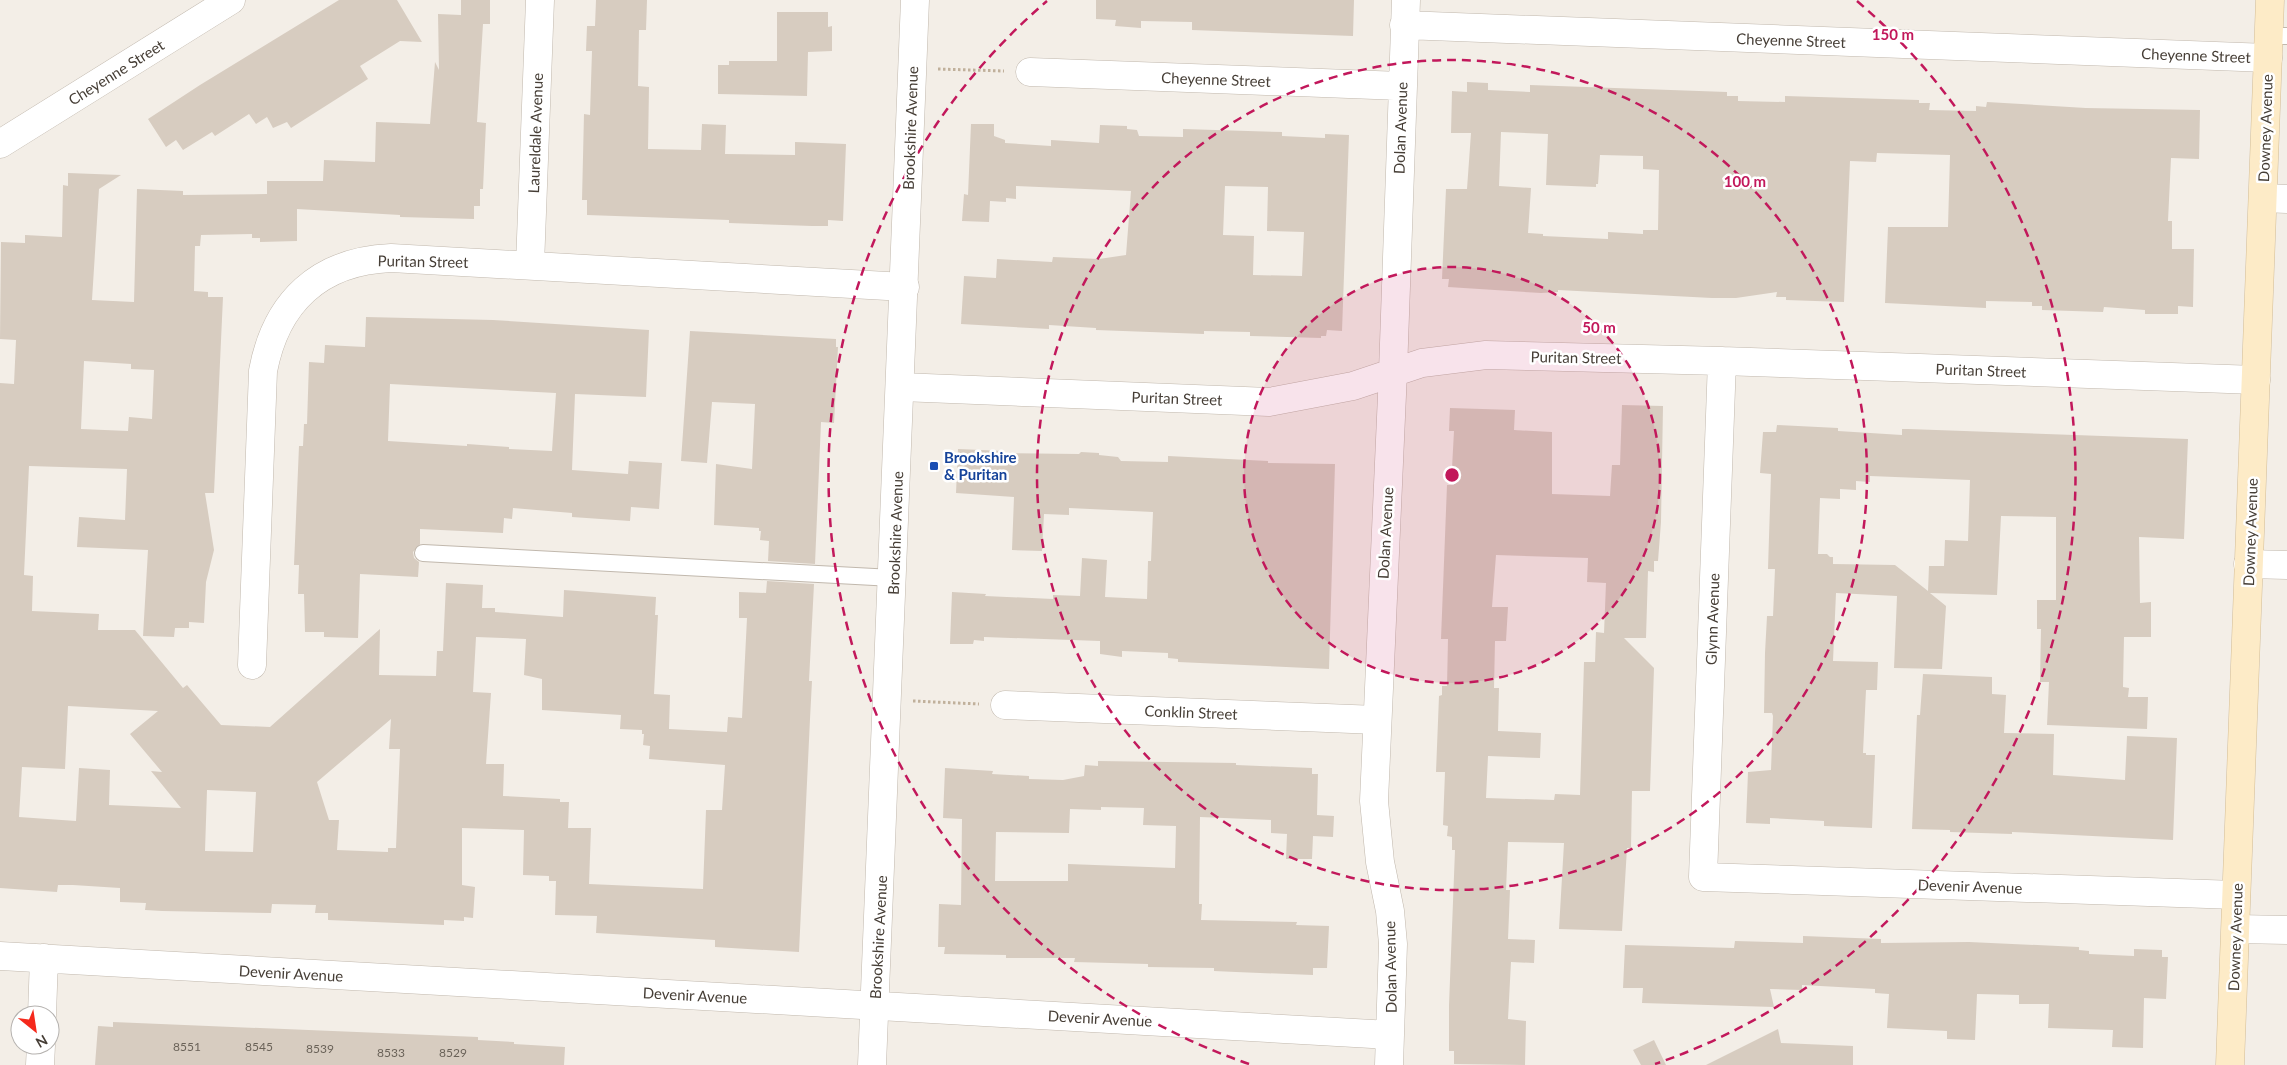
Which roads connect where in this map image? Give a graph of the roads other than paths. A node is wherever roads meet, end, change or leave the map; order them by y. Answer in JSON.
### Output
{"nodes":[{"id":1,"x":231,"y":0,"type":"edge"},
{"id":2,"x":540,"y":0,"type":"edge"},
{"id":3,"x":915,"y":0,"type":"edge"},
{"id":4,"x":2270,"y":0,"type":"edge"},
{"id":5,"x":1405,"y":13,"type":"edge"},
{"id":6,"x":2274,"y":43,"type":"edge"},
{"id":7,"x":1030,"y":72,"type":"road end"},
{"id":8,"x":1401,"y":86,"type":"junction"},
{"id":9,"x":0,"y":144,"type":"edge"},
{"id":10,"x":2275,"y":198,"type":"edge"},
{"id":11,"x":530,"y":265,"type":"junction"},
{"id":12,"x":905,"y":287,"type":"junction"},
{"id":13,"x":1722,"y":361,"type":"junction"},
{"id":14,"x":1393,"y":372,"type":"junction"},
{"id":15,"x":2256,"y":380,"type":"junction"},
{"id":16,"x":901,"y":387,"type":"junction"},
{"id":17,"x":423,"y":553,"type":"dead end"},
{"id":18,"x":2248,"y":564,"type":"junction"},
{"id":19,"x":2287,"y":565,"type":"edge"},
{"id":20,"x":893,"y":578,"type":"junction"},
{"id":21,"x":252,"y":665,"type":"dead end"},
{"id":22,"x":1005,"y":705,"type":"road end"},
{"id":23,"x":1377,"y":720,"type":"junction"},
{"id":24,"x":1703,"y":877,"type":"joint"},
{"id":25,"x":2236,"y":895,"type":"junction"},
{"id":26,"x":2236,"y":929,"type":"junction"},
{"id":27,"x":2287,"y":930,"type":"edge"},
{"id":28,"x":0,"y":956,"type":"edge"},
{"id":29,"x":44,"y":958,"type":"junction"},
{"id":30,"x":42,"y":1005,"type":"edge"},
{"id":31,"x":875,"y":1006,"type":"junction"},
{"id":32,"x":1390,"y":1035,"type":"junction"},
{"id":33,"x":872,"y":1065,"type":"edge"},
{"id":34,"x":1389,"y":1065,"type":"edge"},
{"id":35,"x":2230,"y":1065,"type":"edge"}],
"edges":[{"from":1,"to":9,"type":"street","name":"Cheyenne Street"},
{"from":2,"to":11,"type":"street","name":"Laureldale Avenue"},
{"from":3,"to":12,"type":"street","name":"Brookshire Avenue"},
{"from":4,"to":6,"type":"main road","name":"Downey Avenue"},
{"from":5,"to":6,"type":"street","name":"Cheyenne Street"},
{"from":5,"to":8,"type":"street","name":"Dolan Avenue"},
{"from":6,"to":10,"type":"main road","name":"Downey Avenue"},
{"from":7,"to":8,"type":"street","name":"Cheyenne Street"},
{"from":8,"to":14,"type":"street","name":"Dolan Avenue"},
{"from":10,"to":15,"type":"main road","name":"Downey Avenue"},
{"from":11,"to":12,"type":"street","name":"Puritan Street"},
{"from":11,"to":21,"type":"street","name":"Puritan Street"},
{"from":12,"to":16,"type":"street","name":"Brookshire Avenue"},
{"from":13,"to":14,"type":"street","name":"Puritan Street"},
{"from":13,"to":15,"type":"street","name":"Puritan Street"},
{"from":13,"to":24,"type":"street","name":"Glynn Avenue"},
{"from":14,"to":16,"type":"street","name":"Puritan Street"},
{"from":14,"to":23,"type":"street","name":"Dolan Avenue"},
{"from":15,"to":18,"type":"main road","name":"Downey Avenue"},
{"from":16,"to":20,"type":"street","name":"Brookshire Avenue"},
{"from":17,"to":20,"type":"lane"},
{"from":18,"to":19,"type":"street"},
{"from":18,"to":25,"type":"main road","name":"Downey Avenue"},
{"from":20,"to":31,"type":"street","name":"Brookshire Avenue"},
{"from":22,"to":23,"type":"street","name":"Conklin Street"},
{"from":23,"to":32,"type":"street","name":"Dolan Avenue"},
{"from":24,"to":25,"type":"street","name":"Devenir Avenue"},
{"from":25,"to":26,"type":"main road","name":"Downey Avenue"},
{"from":26,"to":27,"type":"street"},
{"from":26,"to":35,"type":"main road","name":"Downey Avenue"},
{"from":28,"to":29,"type":"street","name":"Devenir Avenue"},
{"from":29,"to":30,"type":"street"},
{"from":29,"to":31,"type":"street","name":"Devenir Avenue"},
{"from":31,"to":32,"type":"street","name":"Devenir Avenue"},
{"from":31,"to":33,"type":"street","name":"Brookshire Avenue"},
{"from":32,"to":34,"type":"street","name":"Dolan Avenue"}]}
